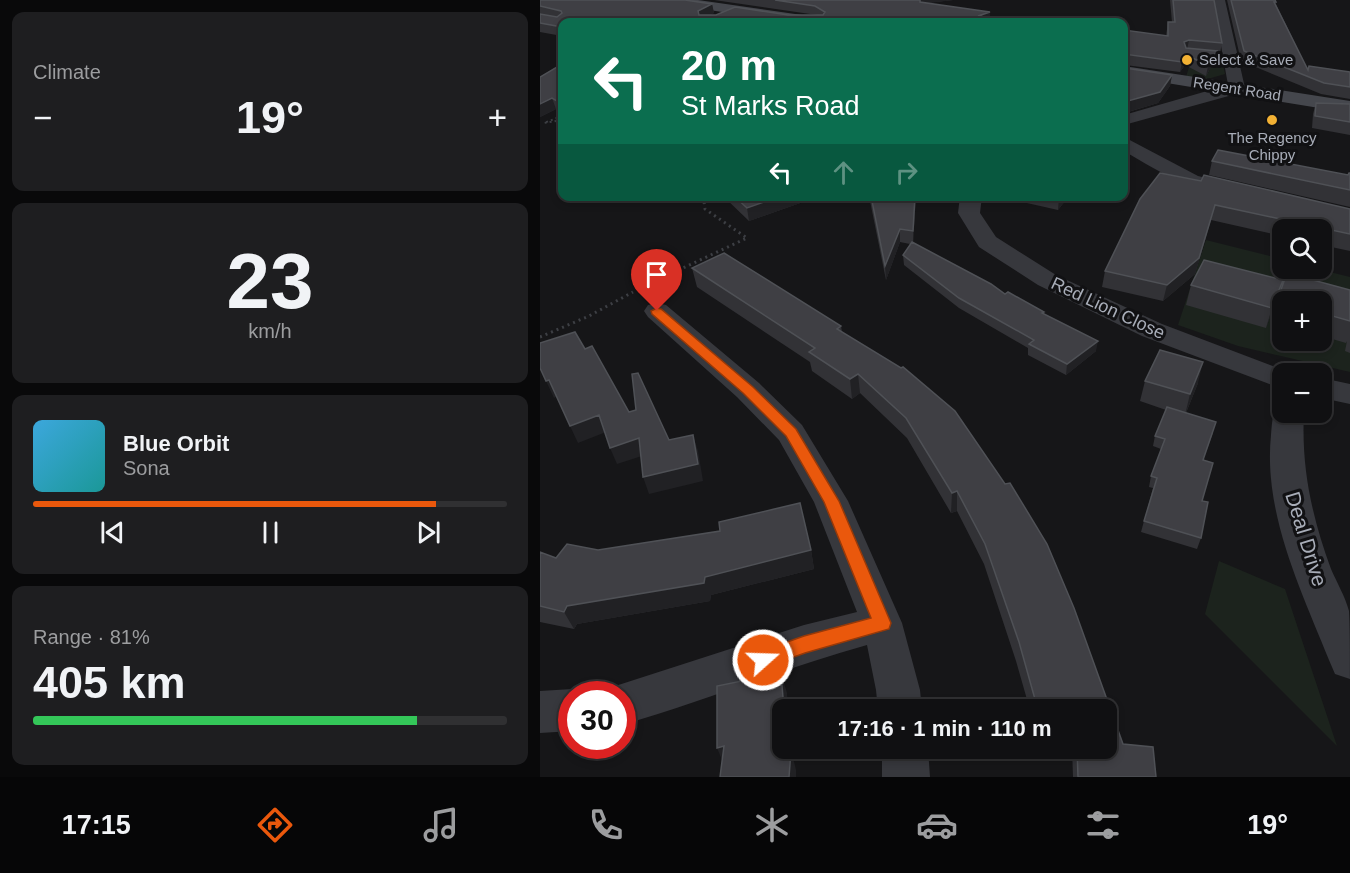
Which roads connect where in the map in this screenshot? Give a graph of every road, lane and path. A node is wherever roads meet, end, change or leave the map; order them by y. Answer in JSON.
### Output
{"nodes":[{"id":1,"x":669,"y":0,"type":"edge"},
{"id":2,"x":1219,"y":0,"type":"edge"},
{"id":3,"x":704,"y":2,"type":"edge"},
{"id":4,"x":733,"y":10,"type":"junction"},
{"id":5,"x":716,"y":18,"type":"edge"},
{"id":6,"x":788,"y":18,"type":"edge"},
{"id":7,"x":1187,"y":54,"type":"edge"},
{"id":8,"x":1231,"y":59,"type":"junction"},
{"id":9,"x":1128,"y":72,"type":"edge"},
{"id":10,"x":1237,"y":88,"type":"junction"},
{"id":11,"x":1350,"y":107,"type":"edge"},
{"id":12,"x":558,"y":117,"type":"edge"},
{"id":13,"x":1128,"y":119,"type":"edge"},
{"id":14,"x":558,"y":121,"type":"edge"},
{"id":15,"x":542,"y":123,"type":"edge"},
{"id":16,"x":1128,"y":145,"type":"edge"},
{"id":17,"x":1245,"y":193,"type":"edge"},
{"id":18,"x":705,"y":201,"type":"edge"},
{"id":19,"x":970,"y":201,"type":"edge"},
{"id":20,"x":645,"y":296,"type":"junction"},
{"id":21,"x":540,"y":337,"type":"edge"},
{"id":22,"x":1272,"y":374,"type":"edge"},
{"id":23,"x":1332,"y":390,"type":"edge"},
{"id":24,"x":1350,"y":394,"type":"edge"},
{"id":25,"x":1287,"y":423,"type":"edge"},
{"id":26,"x":882,"y":623,"type":"junction"},
{"id":27,"x":1350,"y":660,"type":"edge"},
{"id":28,"x":899,"y":699,"type":"edge"},
{"id":29,"x":636,"y":700,"type":"edge"},
{"id":30,"x":558,"y":710,"type":"edge"},
{"id":31,"x":540,"y":711,"type":"edge"},
{"id":32,"x":905,"y":759,"type":"edge"},
{"id":33,"x":906,"y":777,"type":"edge"}],
"edges":[{"from":1,"to":3,"type":"street"},
{"from":2,"to":8,"type":"street"},
{"from":3,"to":4,"type":"street"},
{"from":4,"to":5,"type":"street"},
{"from":4,"to":6,"type":"street"},
{"from":7,"to":8,"type":"lane"},
{"from":8,"to":10,"type":"street"},
{"from":9,"to":10,"type":"street","name":"Regent Road"},
{"from":10,"to":11,"type":"street","name":"Regent Road"},
{"from":10,"to":13,"type":"street"},
{"from":12,"to":15,"type":"path"},
{"from":14,"to":15,"type":"path"},
{"from":16,"to":17,"type":"street"},
{"from":18,"to":20,"type":"path"},
{"from":19,"to":22,"type":"street","name":"Red Lion Close"},
{"from":20,"to":21,"type":"path"},
{"from":20,"to":26,"type":"street"},
{"from":23,"to":24,"type":"street"},
{"from":25,"to":27,"type":"street","name":"Deal Drive"},
{"from":26,"to":28,"type":"street"},
{"from":26,"to":29,"type":"street"},
{"from":30,"to":31,"type":"street"},
{"from":32,"to":33,"type":"street"}]}
